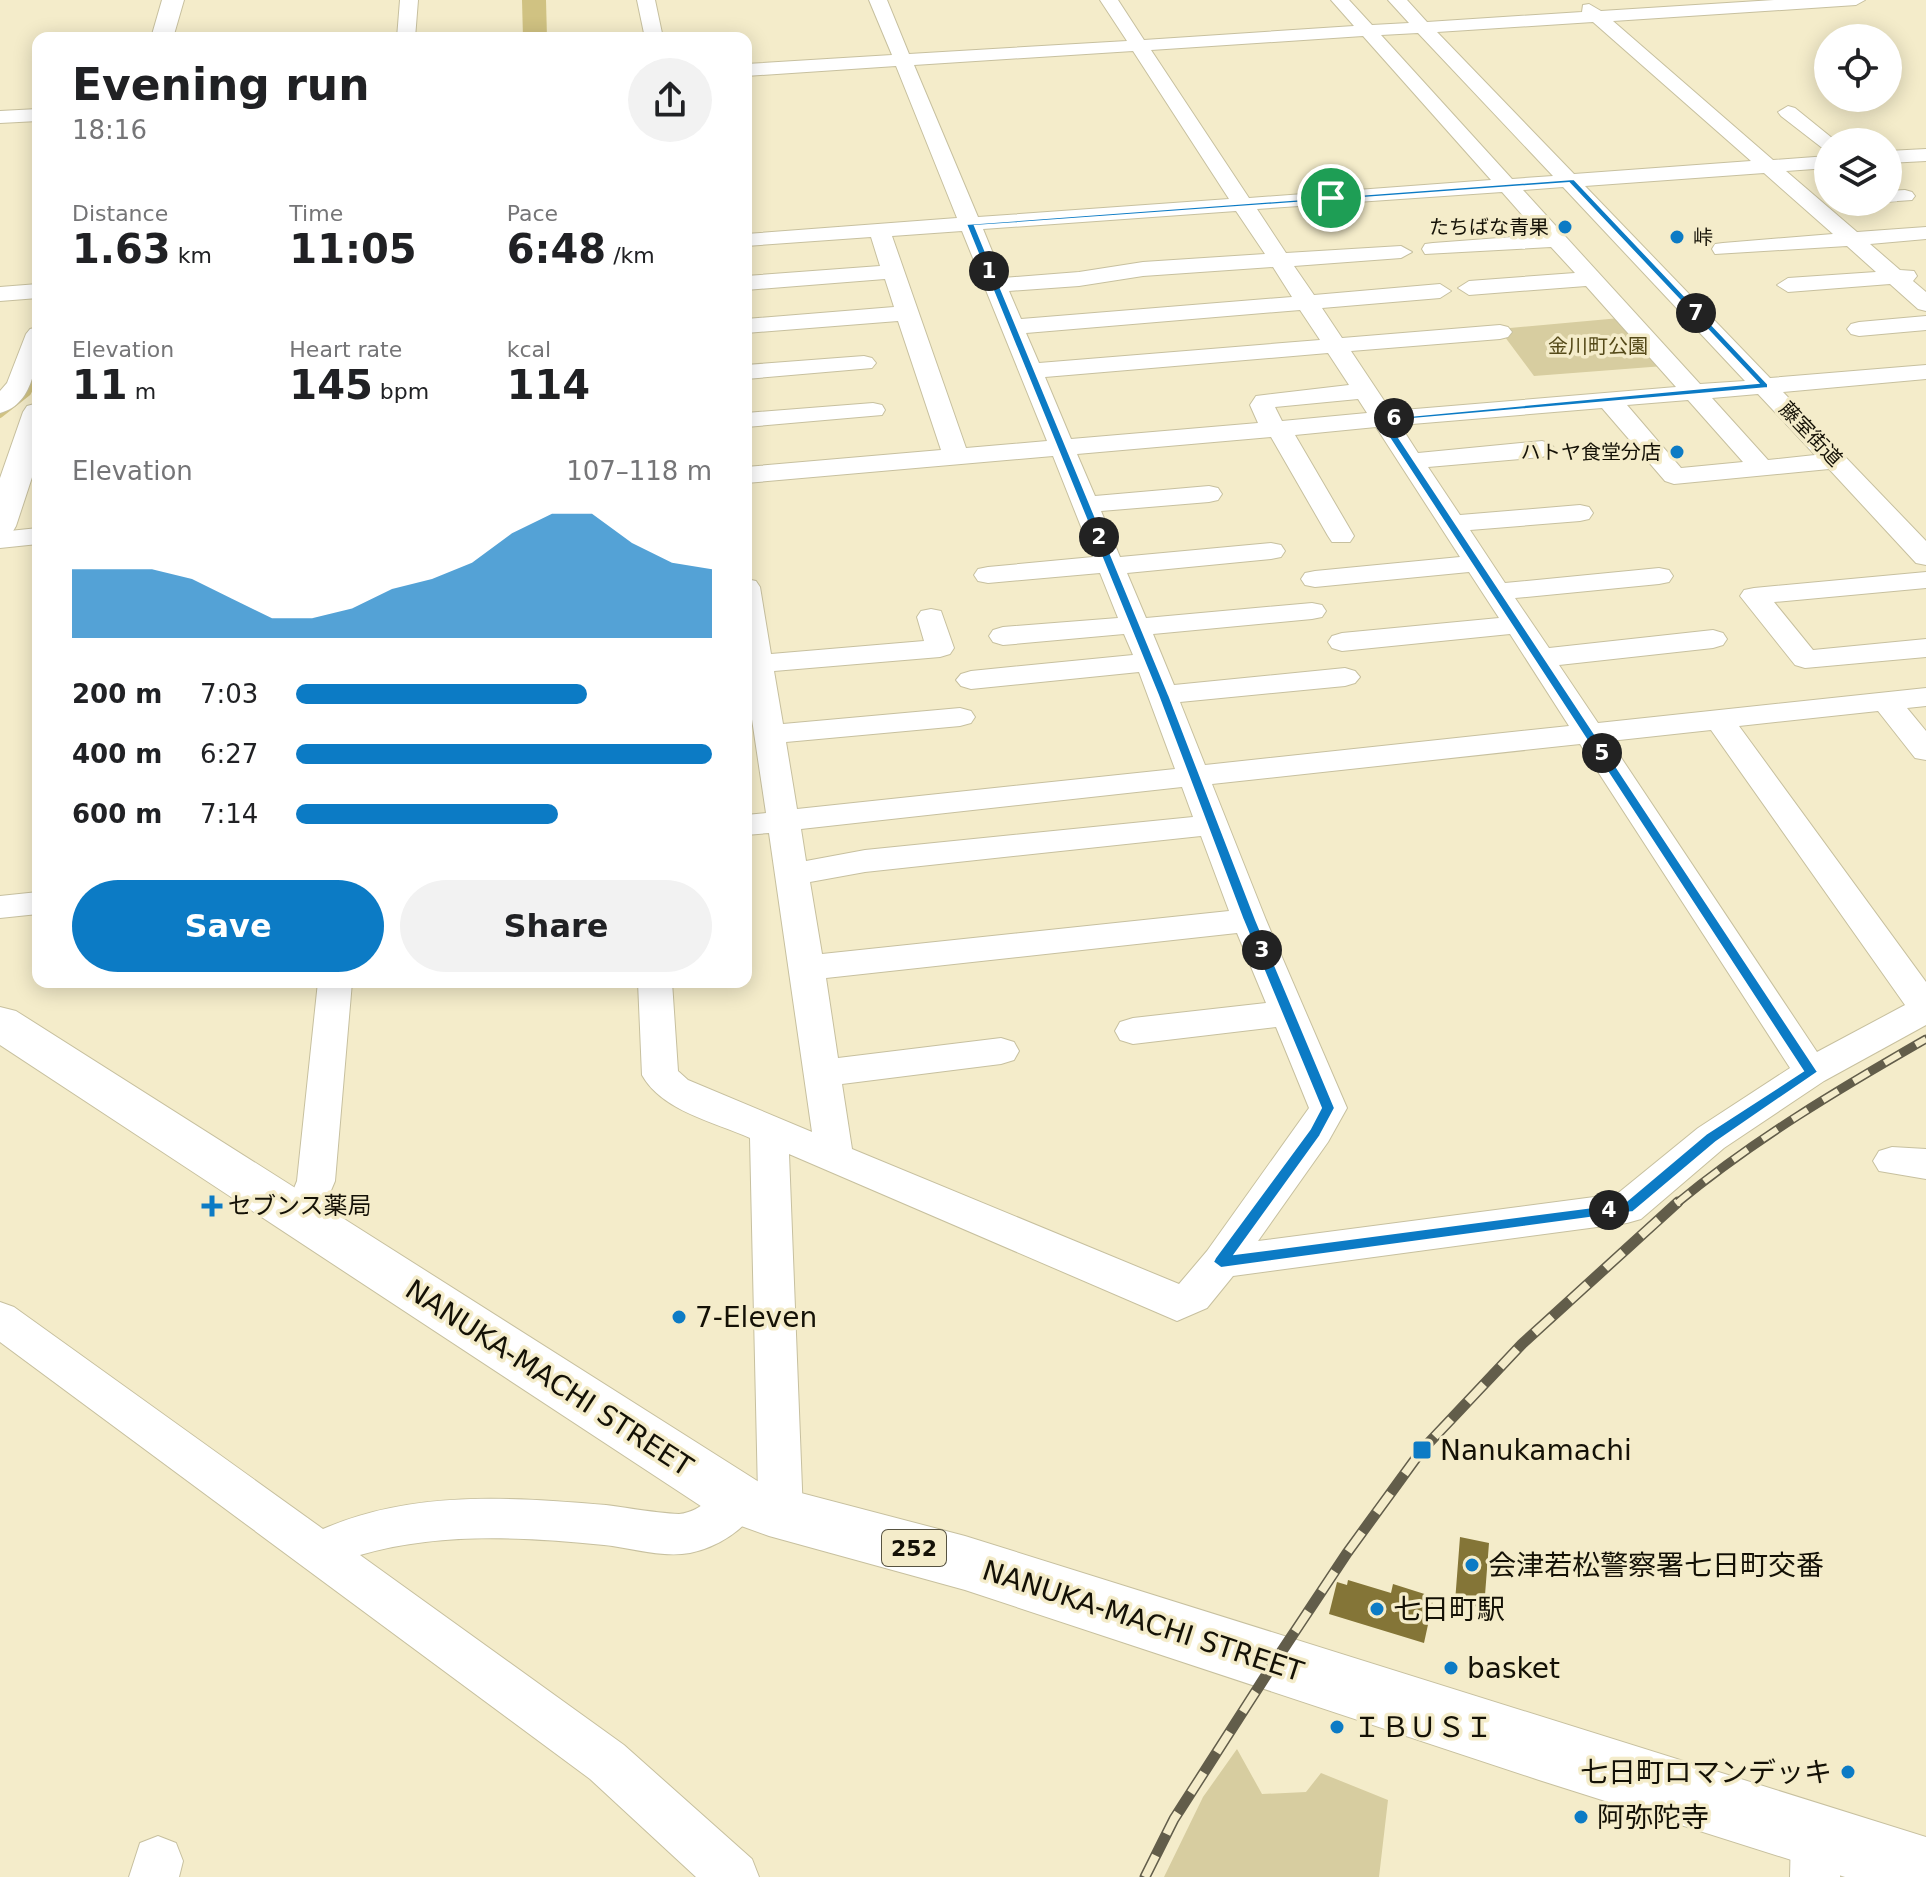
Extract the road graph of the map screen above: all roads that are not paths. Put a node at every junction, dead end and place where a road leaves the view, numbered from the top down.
1 (173, 0) edge
2 (409, 0) edge
3 (646, 0) edge
4 (878, 0) edge
5 (1109, 0) edge
6 (1340, 0) edge
7 (1397, 0) edge
8 (1579, 0) edge
9 (1856, 0) edge
10 (1599, 18) junction
11 (1424, 29) junction
12 (164, 32) edge
13 (406, 32) edge
14 (653, 32) edge
15 (1368, 32) junction
16 (1139, 46) junction
17 (903, 60) junction
18 (752, 70) edge
19 (1788, 112) dead end
20 (32, 115) edge
21 (0, 117) edge
22 (1814, 132) edge
23 (1926, 155) edge
24 (1902, 156) edge
25 (1814, 163) edge
26 (1767, 166) junction
27 (1571, 181) junction
28 (1507, 185) junction
29 (1243, 204) junction
30 (1814, 209) edge
31 (1822, 216) edge
32 (970, 224) junction
33 (879, 230) junction
34 (1926, 233) edge
35 (1852, 239) junction
36 (752, 240) edge
37 (1556, 240) junction
38 (1433, 249) dead end
39 (1723, 249) dead end
40 (1401, 252) dead end
41 (1279, 260) junction
42 (893, 272) junction
43 (1926, 275) edge
44 (1895, 277) junction
45 (1590, 279) junction
46 (752, 283) edge
47 (995, 285) junction
48 (1788, 285) dead end
49 (1469, 288) dead end
50 (32, 291) edge
51 (1440, 291) dead end
52 (0, 294) edge
53 (1610, 301) junction
54 (1579, 303) dead end
55 (1308, 304) junction
56 (1926, 304) edge
57 (907, 313) junction
58 (1926, 323) edge
59 (752, 326) edge
60 (1013, 327) junction
61 (1859, 329) dead end
62 (1500, 332) dead end
63 (1336, 347) junction
64 (32, 349) edge
65 (864, 363) dead end
66 (1031, 371) junction
67 (752, 372) edge
68 (1926, 372) edge
69 (1765, 386) junction
70 (1364, 391) junction
71 (1691, 392) junction
72 (1608, 399) junction
73 (0, 406) edge
74 (873, 410) dead end
75 (1382, 419) junction
76 (752, 420) edge
77 (1276, 428) junction
78 (32, 430) edge
79 (1062, 447) junction
80 (1542, 449) dead end
81 (956, 456) junction
82 (1409, 461) junction
83 (1837, 461) junction
84 (1762, 468) junction
85 (752, 474) edge
86 (1209, 494) dead end
87 (1086, 505) junction
88 (1580, 513) dead end
89 (1926, 521) edge
90 (1451, 524) junction
91 (1896, 524) junction
92 (0, 526) edge
93 (1341, 536) dead end
94 (32, 537) edge
95 (0, 540) edge
96 (1271, 551) dead end
97 (1926, 557) edge
98 (1477, 563) junction
99 (1110, 565) junction
100 (988, 575) dead end
101 (1659, 576) dead end
102 (1315, 579) dead end
103 (1926, 580) edge
104 (1496, 592) junction
105 (1312, 611) dead end
106 (931, 617) dead end
107 (752, 620) edge
108 (1517, 625) junction
109 (1135, 626) junction
110 (1003, 636) dead end
111 (1713, 639) dead end
112 (1342, 642) dead end
113 (1926, 648) edge
114 (1541, 658) junction
115 (1150, 662) junction
116 (760, 664) junction
117 (1345, 677) dead end
118 (971, 680) dead end
119 (1163, 695) junction
120 (1926, 697) edge
121 (756, 701) edge
122 (1885, 701) junction
123 (960, 717) dead end
124 (1719, 720) junction
125 (770, 734) junction
126 (1590, 734) junction
127 (1926, 751) edge
128 (1193, 777) junction
129 (784, 821) junction
130 (752, 824) edge
131 (1212, 825) junction
132 (792, 874) junction
133 (32, 904) edge
134 (0, 907) edge
135 (1249, 920) junction
136 (807, 968) junction
137 (334, 988) edge
138 (655, 988) edge
139 (1926, 1008) edge
140 (1288, 1013) junction
141 (0, 1023) edge
142 (1133, 1031) dead end
143 (1001, 1051) dead end
144 (1811, 1072) junction
145 (822, 1073) junction
146 (769, 1131) junction
147 (834, 1159) junction
148 (302, 1215) junction
149 (1221, 1262) junction
150 (0, 1319) edge
151 (760, 1507) junction
152 (319, 1552) junction
153 (1816, 1856) edge
154 (1926, 1870) edge
155 (734, 1877) edge

1 - 12 main road
2 - 13 street
3 - 14 street
4 - 17 street
5 - 16 street
6 - 15 street
7 - 11 street, 藤室街道
8 - 10 street
9 - 10 street
10 - 11 street
10 - 26 street
11 - 15 street
11 - 27 street, 藤室街道
15 - 16 street
15 - 28 street
16 - 17 street
16 - 29 street
17 - 18 street
17 - 32 street
19 - 22 street
20 - 21 street
23 - 24 street
25 - 26 street
26 - 27 street
26 - 30 street
27 - 28 street
27 - 69 street, 藤室街道
28 - 29 street
28 - 37 street
29 - 32 street
29 - 41 street
31 - 35 street
32 - 33 street
32 - 47 street
33 - 36 street
33 - 42 street
34 - 35 street
35 - 39 street
35 - 44 street
37 - 38 street
37 - 45 street
40 - 41 street
41 - 47 street
41 - 55 street
42 - 46 street
42 - 57 street
43 - 44 street
44 - 48 street
44 - 56 street
45 - 49 street
45 - 53 street
47 - 60 street
50 - 52 street
51 - 55 street
53 - 54 street
53 - 71 street
55 - 60 street
55 - 63 street
57 - 59 street
57 - 81 street
58 - 61 street
60 - 66 street
62 - 63 street
63 - 66 street
63 - 70 street
64 - 73 street
65 - 67 street
66 - 79 street
68 - 69 street
69 - 71 street
69 - 83 street, 藤室街道
70 - 75 street
70 - 77 street
71 - 72 street
71 - 84 street
72 - 75 street
72 - 84 street
74 - 76 street
75 - 77 street
75 - 82 street
77 - 79 street
77 - 93 street
78 - 92 main road
79 - 81 street
79 - 87 street
80 - 82 street
81 - 85 street
82 - 90 street
83 - 84 street
83 - 91 street, 藤室街道
86 - 87 street
87 - 99 street
88 - 90 street
89 - 91 street
90 - 98 street
91 - 97 street, 藤室街道
94 - 95 street
96 - 99 street
98 - 102 street
98 - 104 street
99 - 100 street
99 - 109 street
101 - 104 street
103 - 113 street
104 - 108 street
105 - 109 street
106 - 116 street
107 - 116 street
108 - 112 street
108 - 114 street
109 - 110 street
109 - 115 street
111 - 114 street
114 - 126 street
115 - 118 street
115 - 119 street
116 - 121 street
117 - 119 street
119 - 128 street
120 - 122 street
121 - 125 street
122 - 124 street
122 - 127 street
123 - 125 street
124 - 126 street
124 - 139 street
125 - 129 street
126 - 128 street
126 - 144 street
128 - 129 street
128 - 131 street
129 - 130 street
129 - 132 street
131 - 132 street
131 - 135 street
132 - 136 street
133 - 134 street
135 - 136 street
135 - 140 street
136 - 145 street
137 - 148 street
138 - 146 street
139 - 144 street
140 - 142 street
140 - 149 street
141 - 148 highway, NANUKA-MACHI STREET / 252
143 - 145 street
144 - 149 street
145 - 147 street
146 - 147 street
146 - 151 street
147 - 149 street
148 - 151 highway, NANUKA-MACHI STREET / 252
150 - 152 street
151 - 152 street
151 - 153 highway, NANUKA-MACHI STREET / 252
152 - 155 street
153 - 154 highway, NANUKA-MACHI STREET / 252

